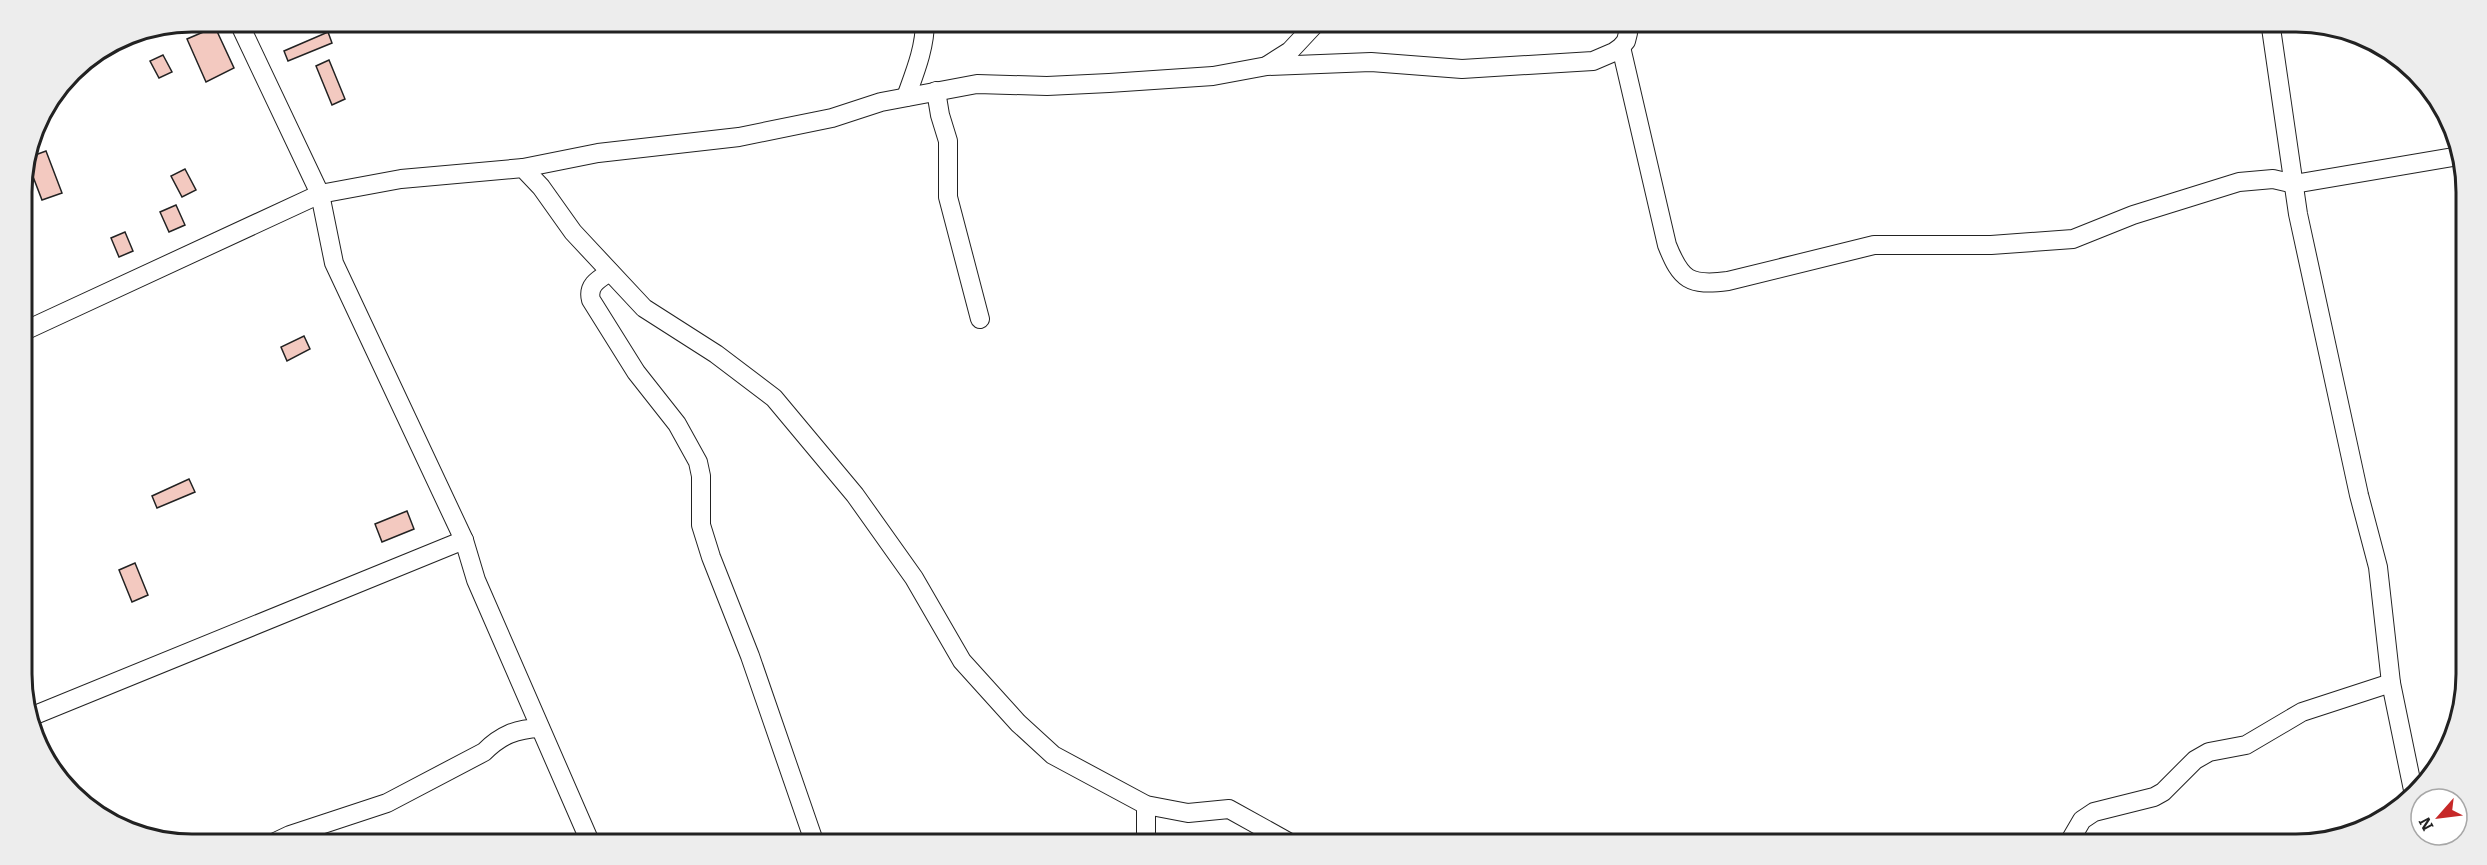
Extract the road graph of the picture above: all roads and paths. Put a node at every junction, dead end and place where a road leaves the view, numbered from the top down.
1 (243, 31) edge
2 (925, 31) edge
3 (1312, 31) edge
4 (1628, 31) edge
5 (2271, 31) edge
6 (1621, 46) junction
7 (1267, 66) junction
8 (936, 91) junction
9 (906, 97) junction
10 (2451, 157) edge
11 (523, 168) junction
12 (2294, 184) junction
13 (320, 194) junction
14 (610, 272) junction
15 (980, 319) dead end
16 (32, 328) edge
17 (464, 540) junction
18 (2391, 683) junction
19 (37, 714) edge
20 (540, 728) junction
21 (2412, 784) edge
22 (1146, 805) junction
23 (1274, 833) edge
24 (2074, 833) edge
25 (296, 834) edge
26 (587, 834) edge
27 (811, 834) edge
28 (1146, 834) edge

1 - 13 street
2 - 9 street
3 - 7 street
4 - 6 street
5 - 12 street
6 - 7 street
6 - 12 street
7 - 8 street
8 - 9 street
8 - 15 street
9 - 11 street
10 - 12 street
11 - 13 street
11 - 14 street
12 - 18 street
13 - 16 street
13 - 17 street
14 - 22 street
14 - 27 street
17 - 19 street
17 - 20 street
18 - 21 street
18 - 24 street
20 - 25 street
20 - 26 street
22 - 23 street
22 - 28 street

